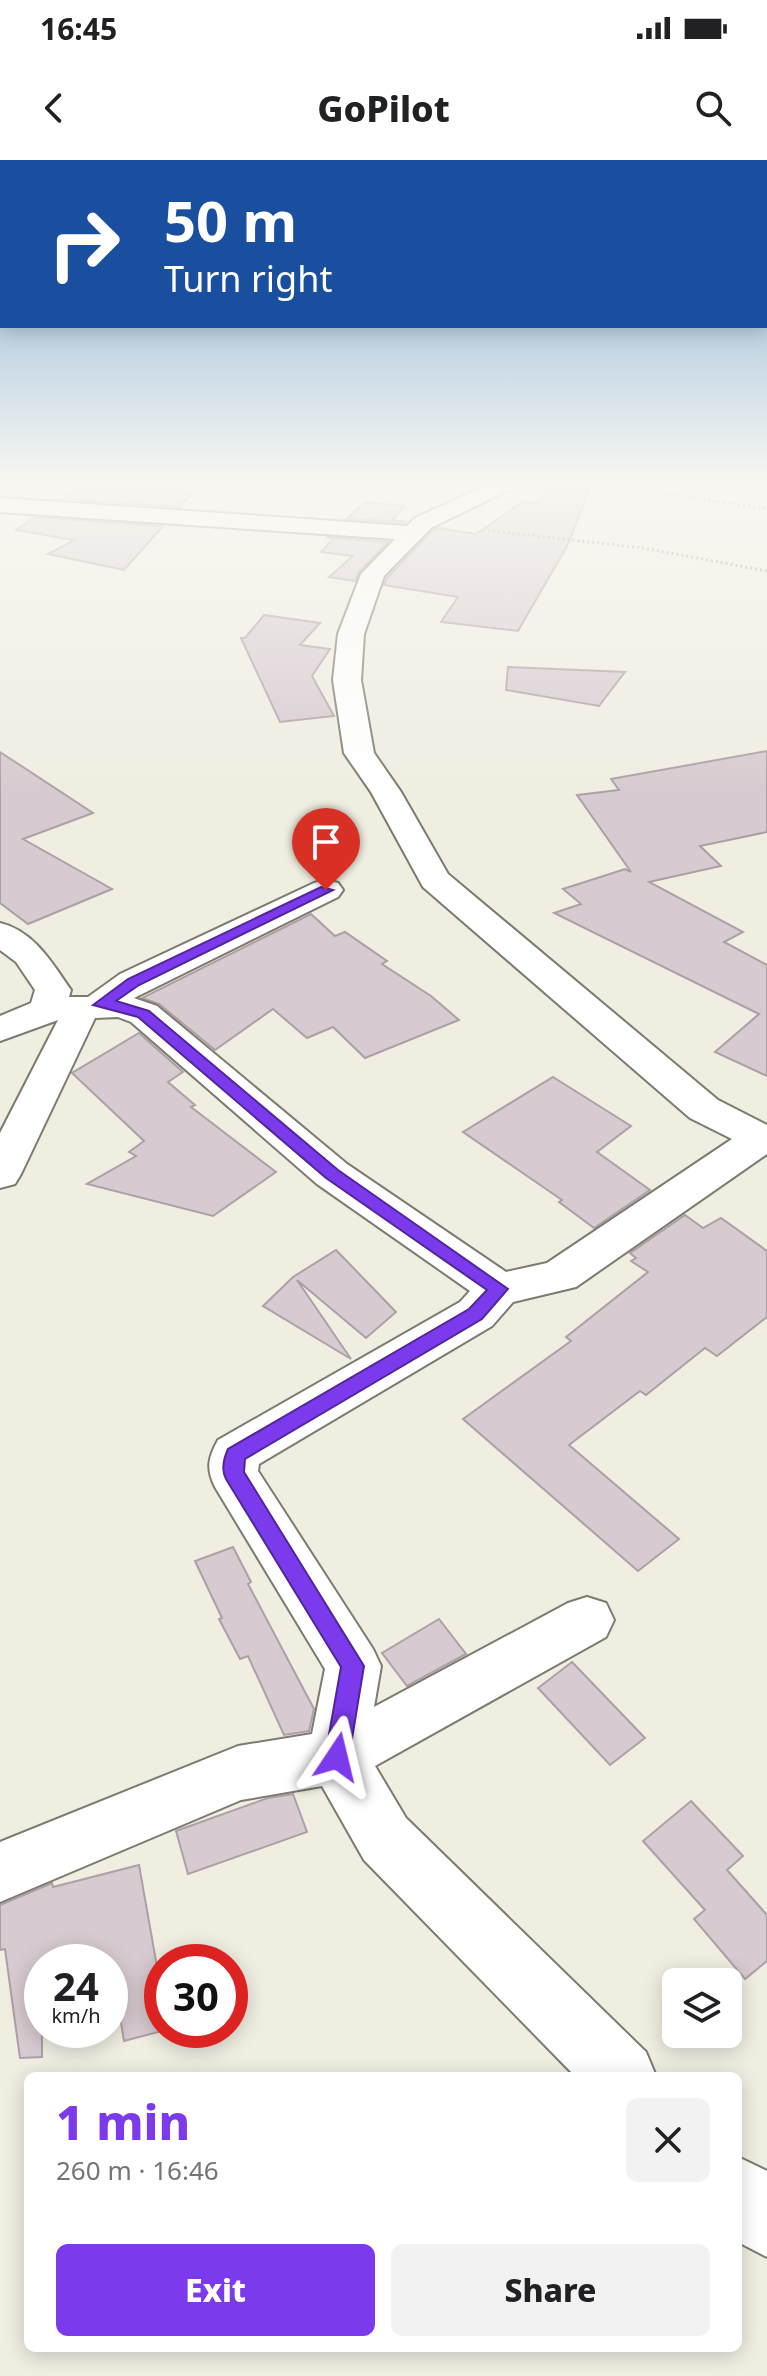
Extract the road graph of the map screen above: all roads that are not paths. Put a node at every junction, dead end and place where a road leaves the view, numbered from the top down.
1 (369, 584) edge
2 (326, 890) dead end
3 (0, 933) edge
4 (77, 1007) junction
5 (0, 1030) edge
6 (764, 1140) edge
7 (0, 1174) edge
8 (499, 1289) junction
9 (587, 1620) dead end
10 (337, 1757) junction
11 (0, 1872) edge
12 (618, 2072) edge
13 (742, 2196) edge
14 (767, 2221) edge

1 - 6 street
2 - 4 street
3 - 4 street
4 - 5 street
4 - 7 street
4 - 8 street
6 - 8 street
8 - 10 street
9 - 10 street
10 - 11 street
10 - 12 street
13 - 14 street

